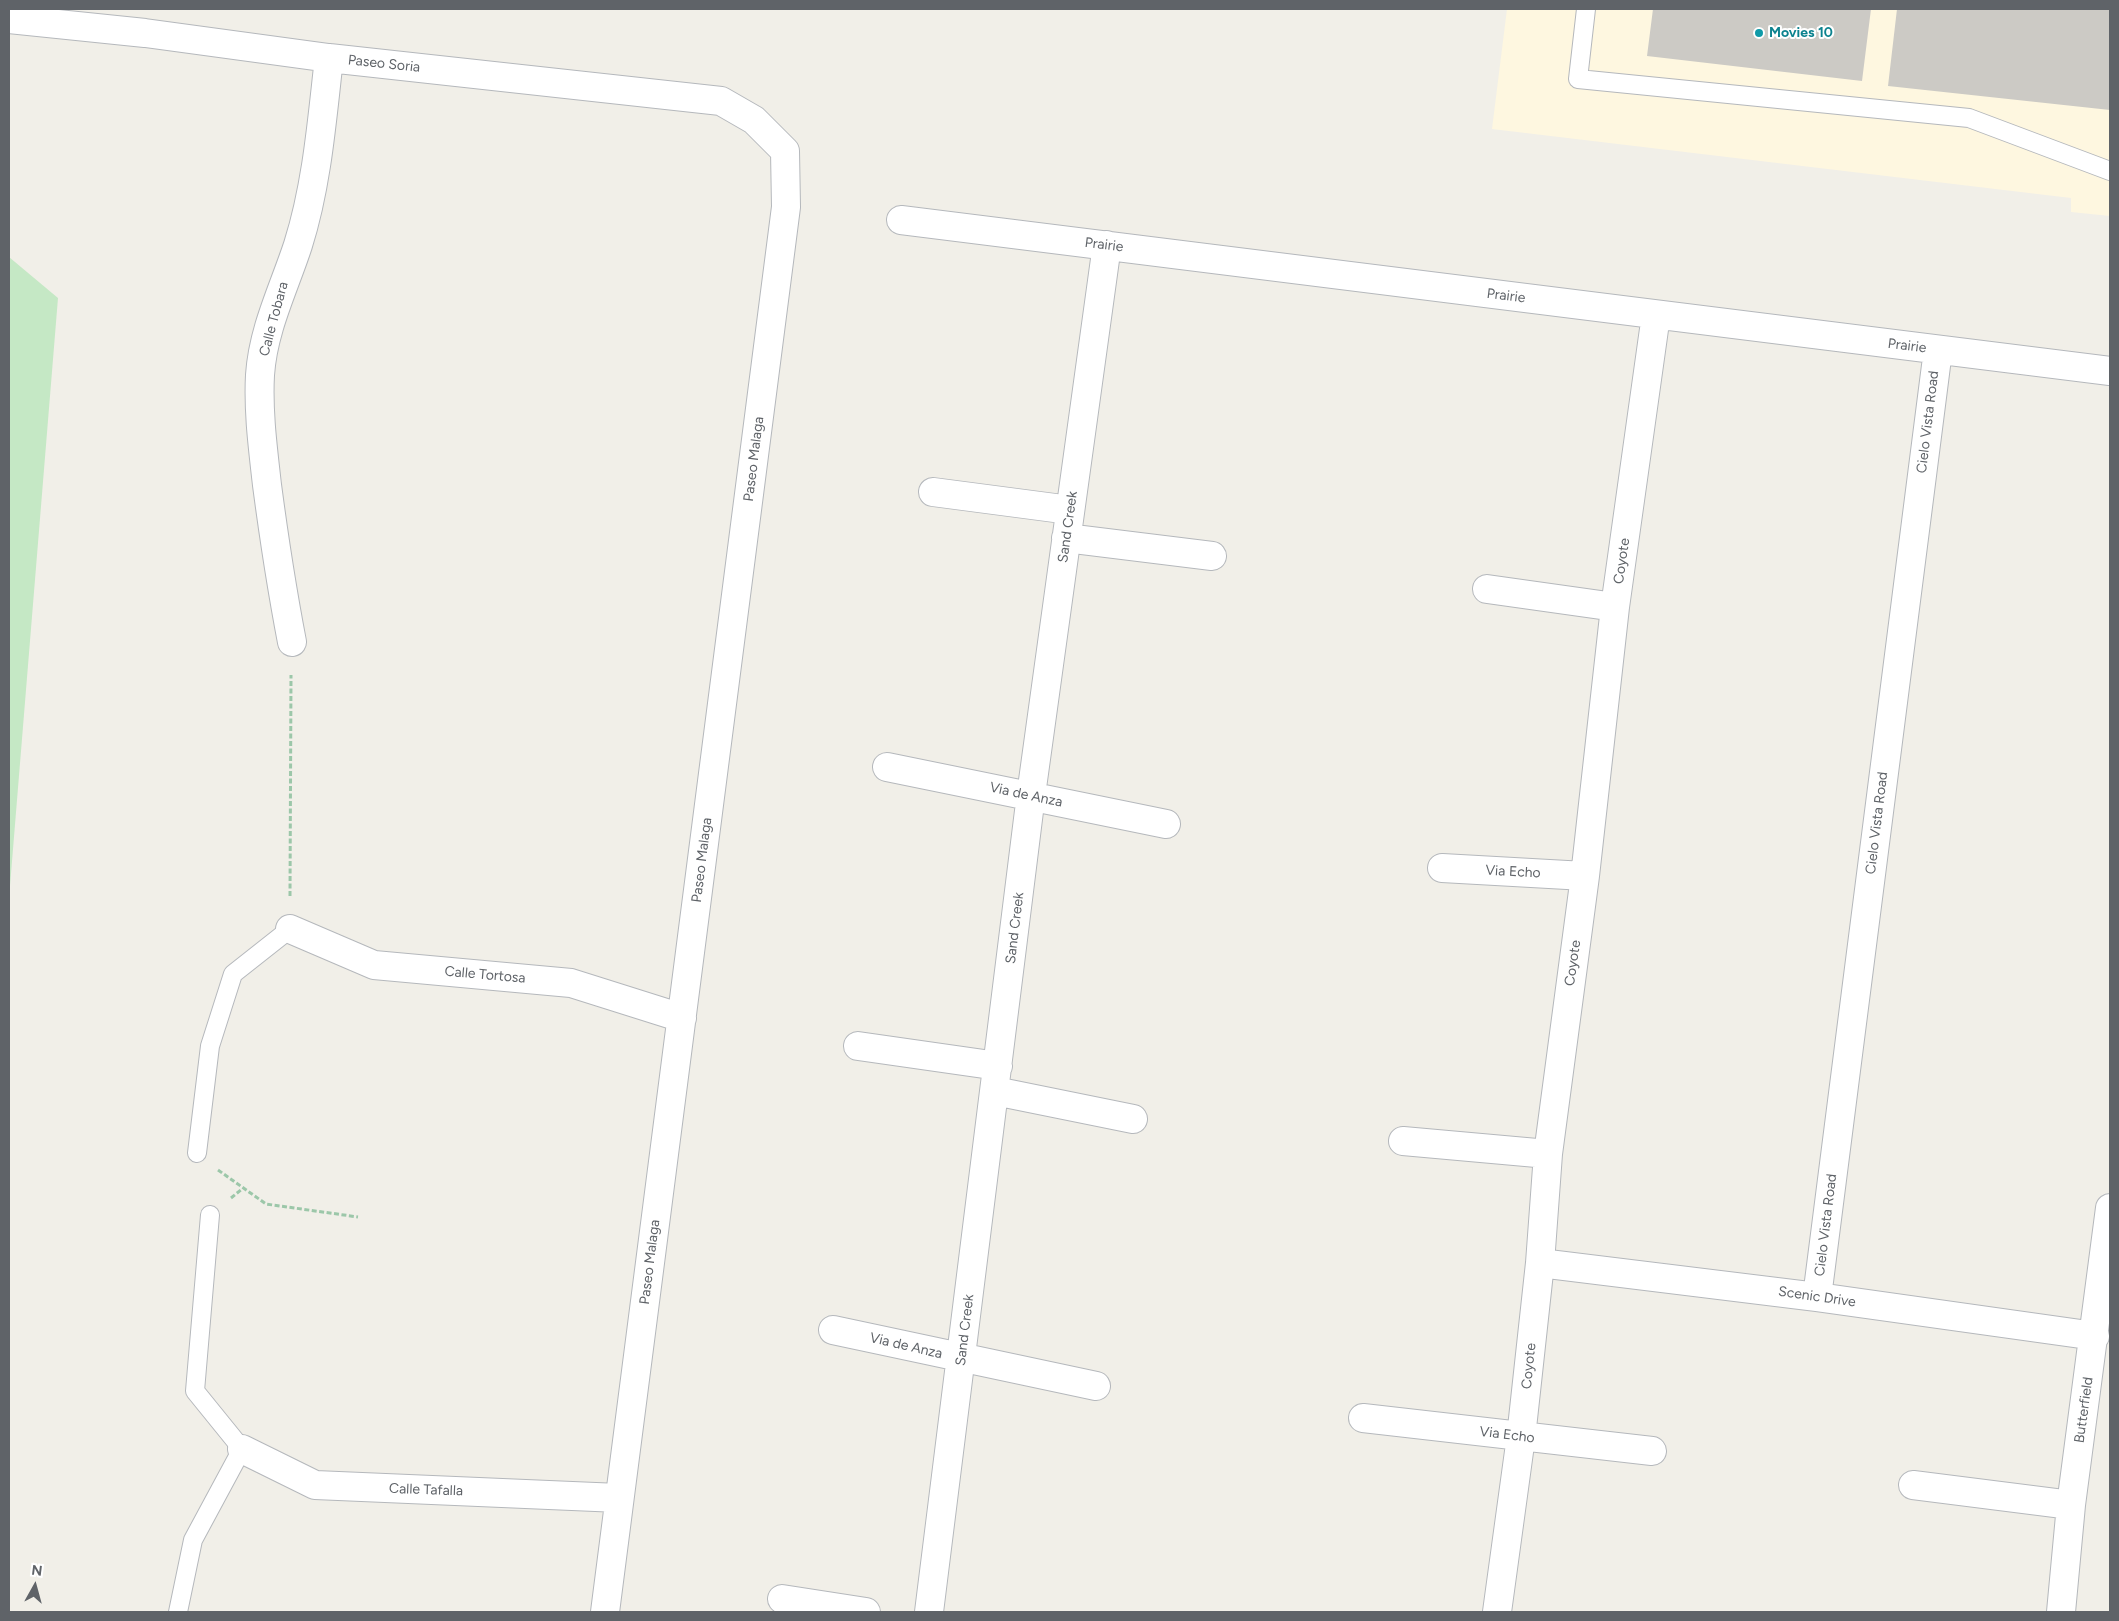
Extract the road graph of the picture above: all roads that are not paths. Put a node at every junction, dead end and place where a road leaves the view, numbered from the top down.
1 (1586, 9) edge
2 (9, 18) edge
3 (329, 58) junction
4 (754, 120) joint
5 (2110, 171) edge
6 (901, 220) dead end
7 (1107, 245) junction
8 (1656, 315) junction
9 (1938, 350) junction
10 (2110, 372) edge
11 (933, 492) dead end
12 (1070, 510) junction
13 (1066, 538) junction
14 (1212, 556) dead end
15 (1486, 589) dead end
16 (1615, 607) junction
17 (292, 642) road end
18 (887, 767) dead end
19 (1031, 795) junction
20 (1166, 824) dead end
21 (1442, 868) dead end
22 (1585, 876) junction
23 (290, 929) joint
24 (682, 1018) junction
25 (858, 1046) dead end
26 (996, 1078) junction
27 (1133, 1119) dead end
28 (1403, 1141) dead end
29 (197, 1153) road end
30 (1548, 1154) junction
31 (2110, 1208) edge
32 (210, 1215) dead end
33 (1540, 1263) junction
34 (1817, 1297) junction
35 (833, 1330) dead end
36 (2094, 1336) junction
37 (962, 1359) junction
38 (1096, 1386) dead end
39 (1363, 1418) dead end
40 (1521, 1437) junction
41 (242, 1450) junction
42 (1652, 1451) dead end
43 (1913, 1485) dead end
44 (619, 1498) junction
45 (2071, 1505) junction
46 (782, 1598) dead end
47 (178, 1612) edge
48 (605, 1612) edge
49 (866, 1612) edge
50 (929, 1612) edge
51 (1497, 1612) edge
52 (2062, 1612) edge

1 - 5 lane
2 - 3 street, Paseo Soria
3 - 4 street, Paseo Soria
3 - 17 street, Calle Tobara
4 - 24 street, Paseo Malaga
6 - 7 street, Prairie
7 - 8 street, Prairie
7 - 12 street, Sand Creek
8 - 9 street, Prairie
8 - 16 street, Coyote
9 - 10 street, Prairie
9 - 34 street, Cielo Vista Road
11 - 12 street
12 - 13 street, Sand Creek
13 - 14 street
13 - 19 street, Sand Creek
15 - 16 street
16 - 22 street, Coyote
18 - 19 street, Via de Anza
19 - 20 street, Via de Anza
19 - 26 street, Sand Creek
21 - 22 street, Via Echo
22 - 30 street, Coyote
23 - 24 street, Calle Tortosa
23 - 29 lane
24 - 44 street, Paseo Malaga
25 - 26 street
26 - 27 street
26 - 37 street, Sand Creek
28 - 30 street
30 - 33 street, Coyote
31 - 36 street, Butterfield
32 - 41 lane
33 - 34 street, Scenic Drive
33 - 40 street, Coyote
34 - 36 street, Scenic Drive
35 - 37 street, Via de Anza
36 - 45 street, Butterfield
37 - 38 street, Via de Anza
37 - 50 street, Sand Creek
39 - 40 street, Via Echo
40 - 42 street, Via Echo
40 - 51 street, Coyote
41 - 44 street, Calle Tafalla
41 - 47 lane
43 - 45 street
44 - 48 street, Paseo Malaga
45 - 52 street, Butterfield
46 - 49 street

